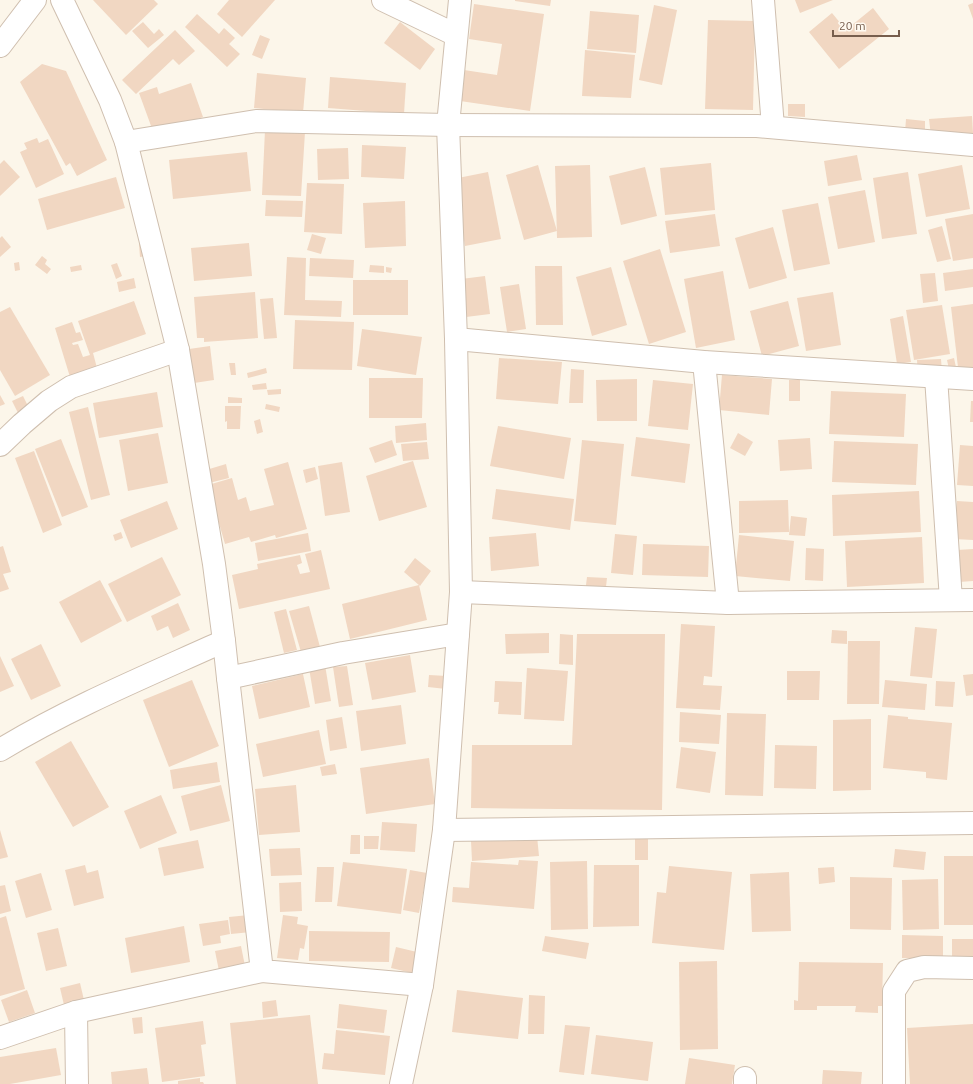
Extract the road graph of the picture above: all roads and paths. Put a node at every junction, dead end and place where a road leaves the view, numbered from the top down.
1 (35, 0) edge
2 (62, 0) edge
3 (383, 0) edge
4 (460, 0) edge
5 (763, 0) edge
6 (456, 35) junction
7 (0, 46) edge
8 (448, 125) junction
9 (773, 127) junction
10 (126, 142) junction
11 (973, 145) edge
12 (456, 339) junction
13 (178, 350) junction
14 (704, 362) junction
15 (936, 377) junction
16 (973, 379) edge
17 (0, 445) edge
18 (461, 592) junction
19 (951, 600) junction
20 (973, 600) edge
21 (728, 603) junction
22 (458, 634) junction
23 (224, 641) junction
24 (228, 678) junction
25 (0, 750) edge
26 (973, 823) edge
27 (444, 830) junction
28 (973, 968) edge
29 (262, 971) junction
30 (422, 985) junction
31 (76, 1012) junction
32 (0, 1038) edge
33 (77, 1084) edge
34 (400, 1084) edge
35 (894, 1084) edge

1 - 7 street
2 - 10 street
3 - 6 street
4 - 6 street
5 - 9 street
6 - 8 street
8 - 9 street
8 - 10 street
8 - 12 street
9 - 11 street
10 - 13 street
12 - 14 street
12 - 18 street
13 - 17 street
13 - 23 street
14 - 15 street
14 - 21 street
15 - 16 street
15 - 19 street
18 - 21 street
18 - 22 street
19 - 20 street
19 - 21 street
22 - 24 street
22 - 27 street
23 - 24 street
23 - 25 street
24 - 29 street
26 - 27 street
27 - 30 street
28 - 35 street
29 - 30 street
29 - 31 street
30 - 34 street
31 - 32 street
31 - 33 street

